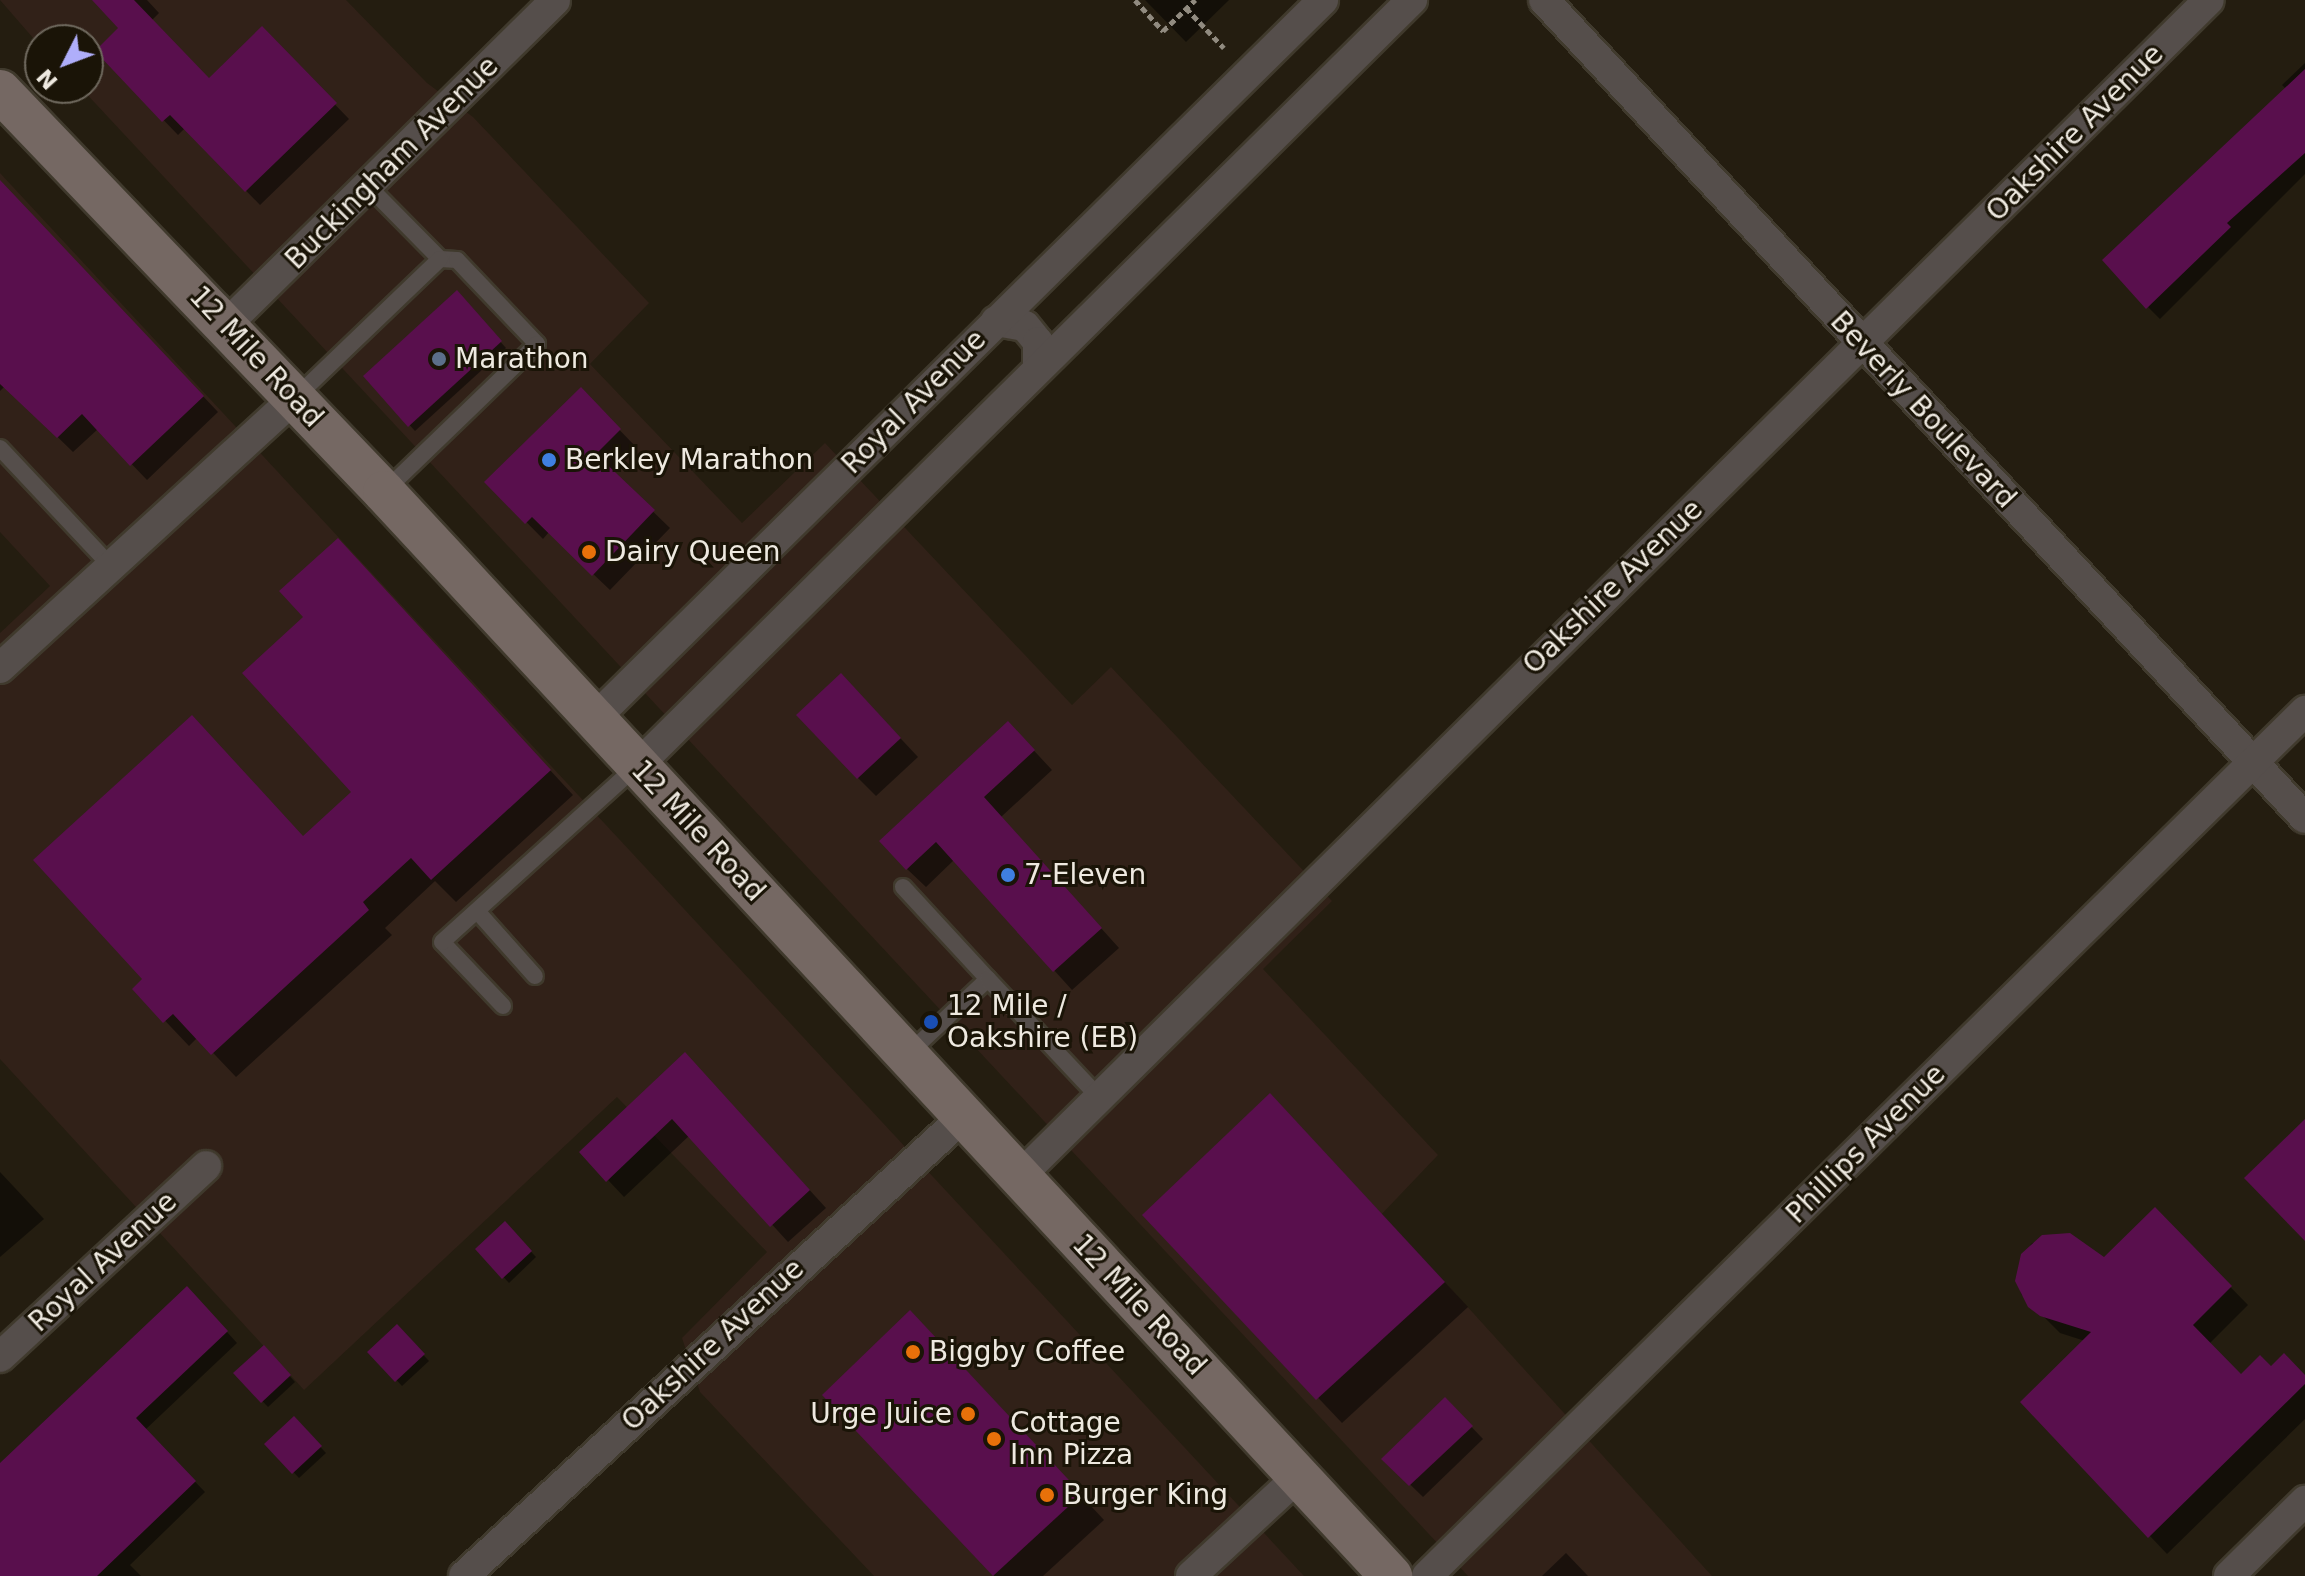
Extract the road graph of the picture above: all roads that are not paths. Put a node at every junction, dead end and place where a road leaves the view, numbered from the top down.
1 (555, 0) edge
2 (1323, 0) edge
3 (1412, 0) edge
4 (1544, 0) edge
5 (2209, 0) edge
6 (0, 91) edge
7 (369, 187) junction
8 (440, 259) junction
9 (996, 321) junction
10 (226, 325) junction
11 (1861, 345) junction
12 (1038, 368) junction
13 (295, 398) junction
14 (0, 448) edge
15 (384, 492) junction
16 (110, 565) junction
17 (0, 668) edge
18 (2305, 711) edge
19 (594, 719) junction
20 (2253, 762) junction
21 (637, 766) junction
22 (2305, 818) edge
23 (903, 887) dead end
24 (477, 911) junction
25 (535, 976) dead end
26 (988, 979) junction
27 (503, 1006) dead end
28 (907, 1054) junction
29 (1099, 1097) junction
30 (964, 1116) junction
31 (206, 1166) dead end
32 (1020, 1176) junction
33 (0, 1357) edge
34 (1298, 1477) junction
35 (2305, 1501) edge
36 (464, 1576) edge
37 (1191, 1576) edge
38 (1391, 1576) edge
39 (1427, 1576) edge
40 (2229, 1576) edge

1 - 7 street, Buckingham Avenue
2 - 9 street, Royal Avenue
3 - 12 street
4 - 11 street, Beverly Boulevard
5 - 11 street, Oakshire Avenue
6 - 10 main road, 12 Mile Road
7 - 8 lane
7 - 10 street, Buckingham Avenue
8 - 13 lane
8 - 15 lane
9 - 12 street, Royal Avenue
9 - 19 street, Royal Avenue
10 - 13 main road, 12 Mile Road
11 - 20 street, Beverly Boulevard
11 - 29 street, Oakshire Avenue
12 - 21 street
13 - 15 main road, 12 Mile Road
13 - 16 street
14 - 16 lane
15 - 19 main road, 12 Mile Road
16 - 17 street
18 - 20 street, Phillips Avenue
19 - 21 main road, 12 Mile Road
20 - 22 street, Beverly Boulevard
20 - 39 street, Phillips Avenue
21 - 24 lane
21 - 28 main road, 12 Mile Road
23 - 26 lane
24 - 25 lane
24 - 27 lane
26 - 28 lane
26 - 29 lane
28 - 30 main road, 12 Mile Road
29 - 32 street, Oakshire Avenue
30 - 32 main road, 12 Mile Road
30 - 36 street, Oakshire Avenue
31 - 33 street, Royal Avenue
32 - 34 main road, 12 Mile Road
34 - 37 street
34 - 38 main road, 12 Mile Road
35 - 40 street

